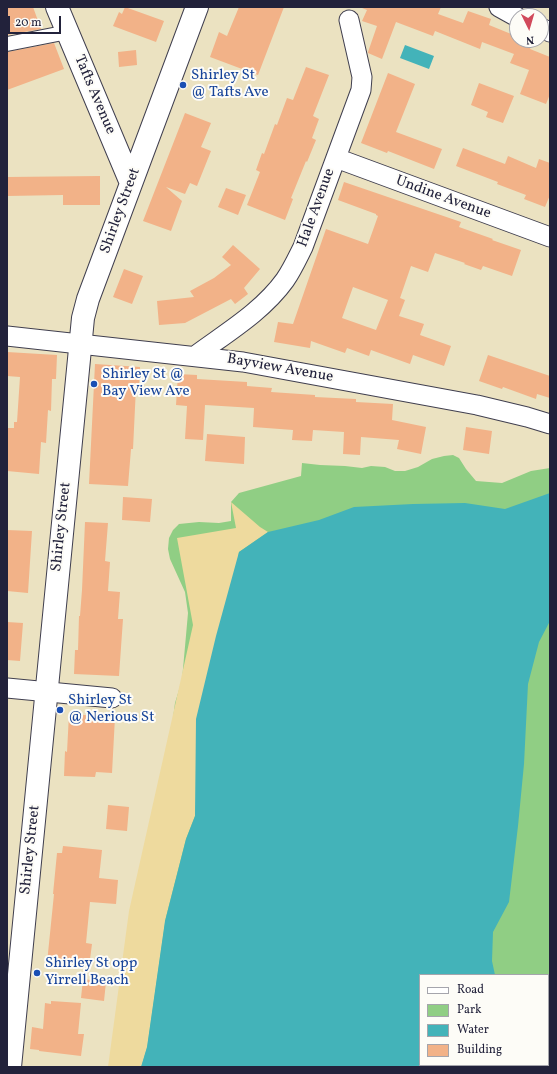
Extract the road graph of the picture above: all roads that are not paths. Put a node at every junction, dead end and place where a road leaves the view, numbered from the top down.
1 (57, 7) edge
2 (197, 7) edge
3 (499, 7) edge
4 (509, 13) edge
5 (349, 20) dead end
6 (68, 32) junction
7 (7, 44) edge
8 (336, 158) junction
9 (131, 182) junction
10 (550, 238) edge
11 (7, 336) edge
12 (80, 344) junction
13 (195, 356) junction
14 (550, 424) edge
15 (7, 688) edge
16 (46, 692) junction
17 (112, 698) dead end
18 (10, 1067) edge

1 - 6 main road, Tafts Avenue
2 - 9 main road, Shirley Street
3 - 4 street
5 - 8 street, Hale Avenue
6 - 7 street
6 - 9 main road, Tafts Avenue
8 - 10 street, Undine Avenue
8 - 13 street, Hale Avenue
9 - 12 main road, Shirley Street
11 - 12 street, Bayview Avenue
12 - 13 street, Bayview Avenue
12 - 16 main road, Shirley Street
13 - 14 street, Bayview Avenue
15 - 16 street
16 - 17 street
16 - 18 main road, Shirley Street

